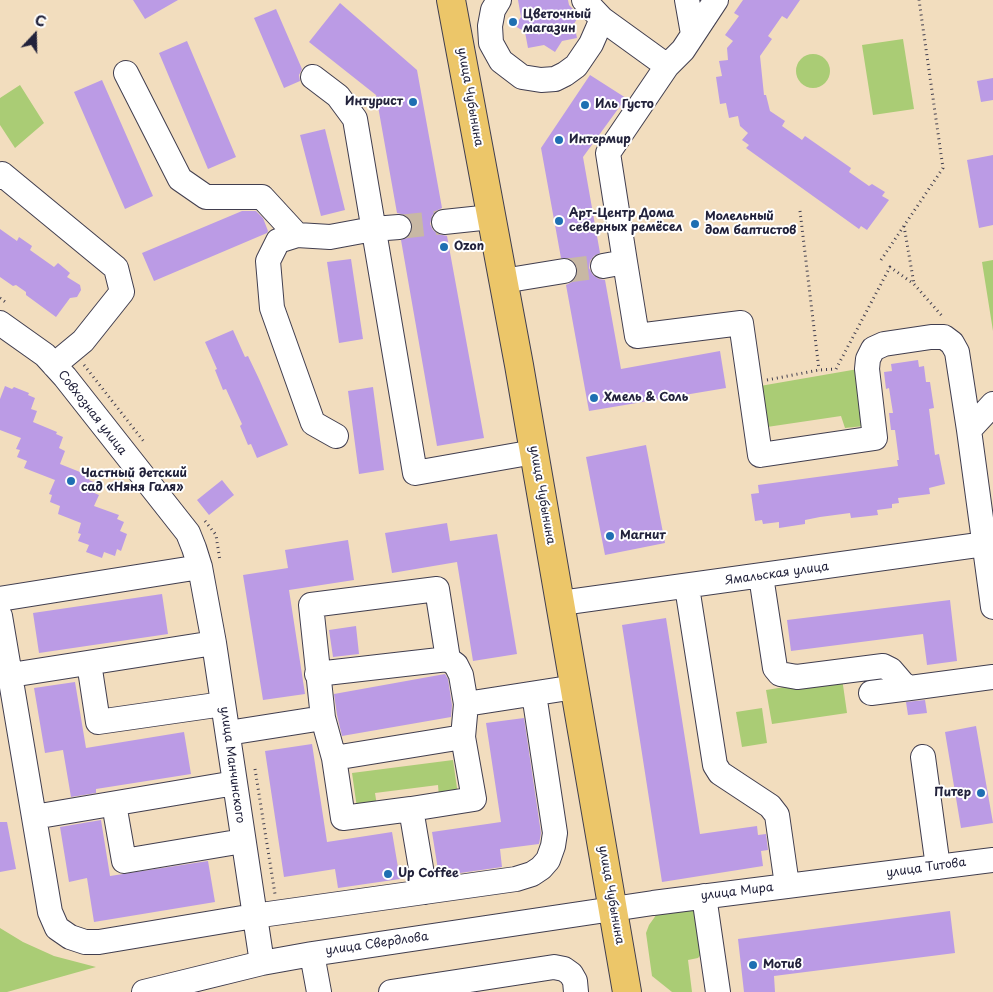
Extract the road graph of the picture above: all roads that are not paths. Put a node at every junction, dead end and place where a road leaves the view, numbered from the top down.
1 (451, 0) edge
2 (499, 0) edge
3 (584, 0) edge
4 (687, 0) edge
5 (716, 0) edge
6 (602, 19) junction
7 (693, 34) junction
8 (667, 66) junction
9 (126, 74) dead end
10 (314, 77) dead end
11 (0, 177) edge
12 (491, 217) junction
13 (444, 222) tunnel mouth
14 (399, 227) tunnel mouth
15 (373, 229) junction
16 (297, 235) junction
17 (564, 271) tunnel mouth
18 (503, 281) junction
19 (4, 334) edge
20 (54, 365) junction
21 (993, 404) edge
22 (969, 430) junction
23 (336, 436) dead end
24 (534, 452) junction
25 (989, 544) edge
26 (200, 567) junction
27 (761, 576) junction
28 (687, 587) junction
29 (0, 599) edge
30 (561, 603) junction
31 (993, 607) edge
32 (0, 616) edge
33 (214, 643) junction
34 (448, 658) junction
35 (89, 663) junction
36 (868, 668) junction
37 (317, 674) junction
38 (11, 675) junction
39 (993, 678) edge
40 (575, 687) junction
41 (910, 688) junction
42 (534, 694) junction
43 (223, 704) junction
44 (466, 704) junction
45 (323, 718) junction
46 (228, 732) junction
47 (463, 737) junction
48 (923, 757) dead end
49 (334, 758) junction
50 (234, 783) junction
51 (114, 804) junction
52 (411, 810) junction
53 (34, 817) junction
54 (243, 841) junction
55 (993, 860) edge
56 (938, 867) junction
57 (860, 877) joint
58 (788, 886) junction
59 (425, 892) junction
60 (704, 896) junction
61 (614, 909) junction
62 (254, 916) junction
63 (312, 954) junction
64 (262, 963) junction
65 (144, 992) edge
66 (319, 992) edge
67 (391, 992) edge
68 (576, 992) edge
69 (627, 992) edge
70 (718, 992) edge

1 - 12 main road, улица Чубынина
2 - 6 street
3 - 6 street
4 - 7 street
5 - 7 street
6 - 8 street
7 - 8 street
8 - 22 street
9 - 16 street
10 - 15 street
11 - 20 street
12 - 13 street
12 - 18 main road, улица Чубынина
14 - 15 street
15 - 16 street
15 - 24 street
16 - 23 street
17 - 18 street
18 - 24 main road, улица Чубынина
19 - 20 street, Совхозная улица
20 - 26 street, Совхозная улица
21 - 22 street
22 - 25 street
24 - 30 main road, улица Чубынина
25 - 27 street, Ямальская улица
25 - 31 street
26 - 29 street
26 - 33 street, улица Манчинского
27 - 28 street, Ямальская улица
27 - 36 street
28 - 30 street, Ямальская улица
28 - 58 street
30 - 40 main road, улица Чубынина
32 - 38 street
33 - 35 street
33 - 43 street, улица Манчинского
34 - 37 street
34 - 37 street
34 - 44 street
35 - 38 street
35 - 43 street
36 - 41 street
36 - 41 street
37 - 45 street
38 - 53 street
39 - 41 street
40 - 42 street
40 - 61 main road, улица Чубынина
42 - 44 street
42 - 59 street
43 - 46 street, улица Манчинского
44 - 47 street
45 - 46 street
45 - 49 street
46 - 50 street, улица Манчинского
47 - 49 street
47 - 52 street
48 - 56 street
49 - 52 street
50 - 51 street
50 - 54 street, улица Манчинского
51 - 53 street
51 - 54 street
52 - 59 street
53 - 62 street
54 - 62 street, улица Манчинского
55 - 56 street, улица Титова
56 - 57 street, улица Титова
57 - 58 street, улица Мира
58 - 60 street, улица Мира
59 - 62 street
60 - 61 street, улица Мира
60 - 70 street
61 - 63 street, улица Свердлова
61 - 69 main road, улица Чубынина
62 - 64 street, улица Манчинского
63 - 64 street, улица Свердлова
63 - 66 street
64 - 65 street, улица Свердлова
67 - 68 street

